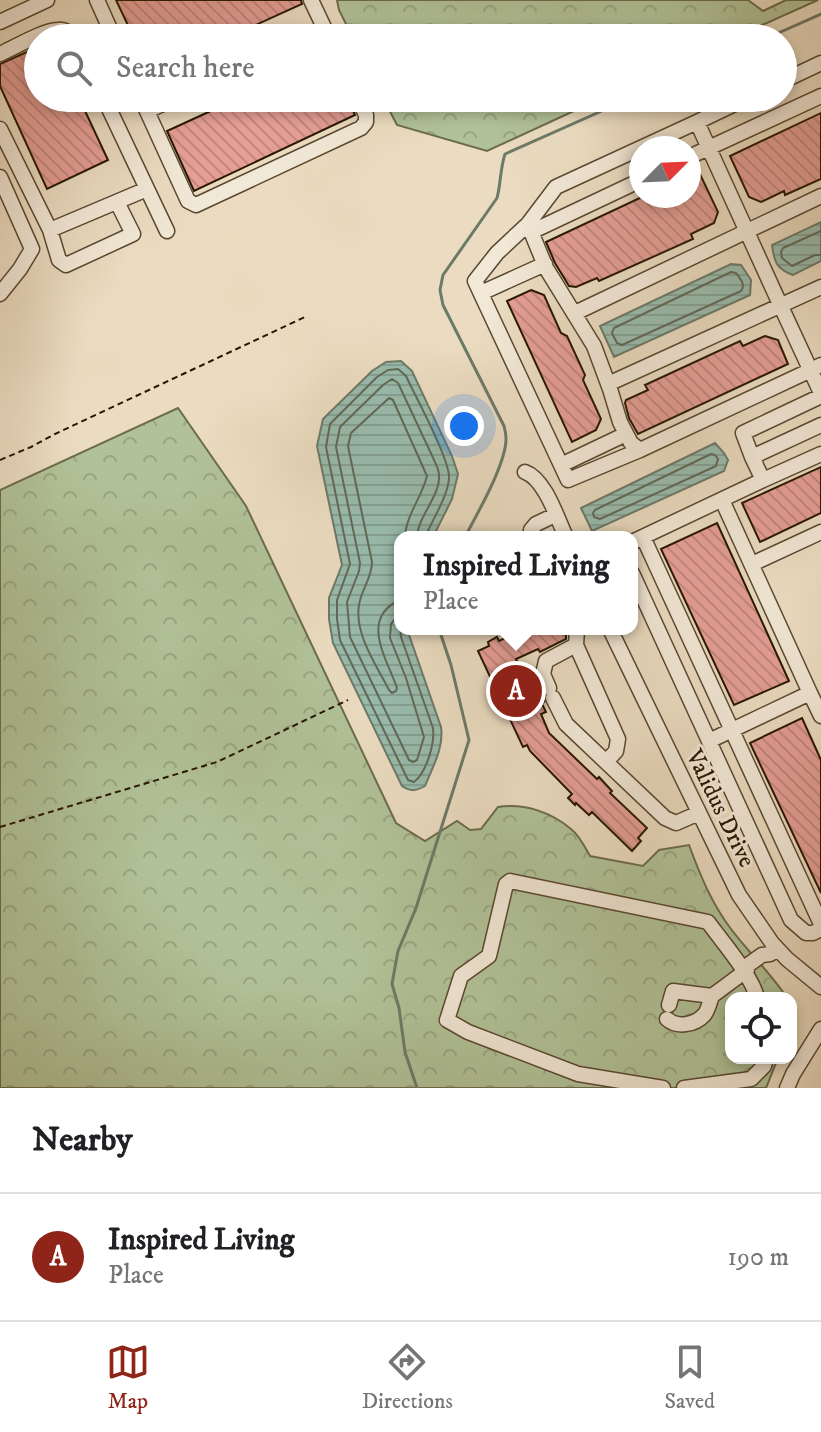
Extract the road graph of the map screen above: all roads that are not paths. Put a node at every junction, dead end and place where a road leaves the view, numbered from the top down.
1 (47, 0) edge
2 (97, 0) edge
3 (311, 0) edge
4 (0, 22) edge
5 (108, 24) edge
6 (322, 24) edge
7 (24, 43) edge
8 (0, 54) edge
9 (821, 63) edge
10 (797, 74) edge
11 (821, 96) edge
12 (797, 107) edge
13 (111, 112) edge
14 (148, 112) edge
15 (365, 112) edge
16 (718, 112) edge
17 (787, 112) edge
18 (697, 122) junction
19 (0, 129) edge
20 (709, 148) junction
21 (701, 152) edge
22 (0, 177) edge
23 (629, 185) edge
24 (147, 189) junction
25 (821, 196) edge
26 (117, 202) junction
27 (530, 228) junction
28 (50, 230) junction
29 (167, 231) dead end
30 (746, 231) junction
31 (545, 264) junction
32 (821, 287) edge
33 (481, 293) junction
34 (0, 294) edge
35 (780, 305) junction
36 (575, 313) junction
37 (816, 368) edge
38 (608, 384) junction
39 (821, 394) edge
40 (821, 425) edge
41 (626, 434) junction
42 (640, 450) junction
43 (821, 454) edge
44 (752, 457) junction
45 (561, 465) junction
46 (525, 472) dead end
47 (763, 480) junction
48 (722, 500) junction
49 (555, 515) junction
50 (531, 531) edge
51 (563, 531) edge
52 (821, 532) edge
53 (638, 539) edge
54 (752, 564) junction
55 (638, 586) edge
56 (578, 635) edge
57 (613, 635) edge
58 (576, 645) junction
59 (810, 693) junction
60 (821, 716) edge
61 (732, 730) junction
62 (709, 741) junction
63 (606, 762) junction
64 (699, 813) junction
65 (821, 926) edge
66 (774, 951) junction
67 (746, 971) junction
68 (821, 987) edge
69 (756, 992) edge
70 (712, 996) junction
71 (821, 1029) edge
72 (764, 1064) edge
73 (606, 1079) junction
74 (644, 1087) edge
75 (591, 1088) edge
76 (663, 1088) edge
77 (684, 1088) edge
78 (787, 1088) edge

1 - 4 street
2 - 5 street
3 - 6 street
7 - 8 street
9 - 10 street
11 - 12 street
13 - 24 street
14 - 15 street
16 - 18 street
17 - 20 street
18 - 20 street
18 - 27 street
19 - 28 street
20 - 21 street
20 - 30 street
22 - 34 street
23 - 27 street
24 - 26 street
24 - 29 street
25 - 30 street
26 - 28 street
26 - 28 street
27 - 31 street
27 - 33 street
30 - 35 street
30 - 36 street
31 - 33 street
31 - 36 street
32 - 35 street
33 - 45 street
35 - 37 street
35 - 38 street
36 - 38 street
37 - 39 street
37 - 42 street
38 - 41 street
39 - 44 street
40 - 44 street
41 - 42 street
41 - 45 street
42 - 45 street
43 - 47 street
44 - 47 street
46 - 49 street
47 - 48 street
48 - 53 street
48 - 54 street
49 - 50 street
49 - 51 street
52 - 54 street
53 - 61 street
54 - 59 street
55 - 62 street
56 - 58 street
57 - 64 street, Validus Drive
58 - 63 street
58 - 63 street
59 - 60 street
59 - 61 street
61 - 62 street
61 - 65 street
62 - 65 street
63 - 64 street
64 - 66 street, Validus Drive
66 - 67 street
66 - 68 street, Validus Drive
67 - 69 street
67 - 70 street
67 - 73 street
70 - 70 street
71 - 78 street
72 - 77 street
73 - 74 street
73 - 75 street
74 - 76 street

